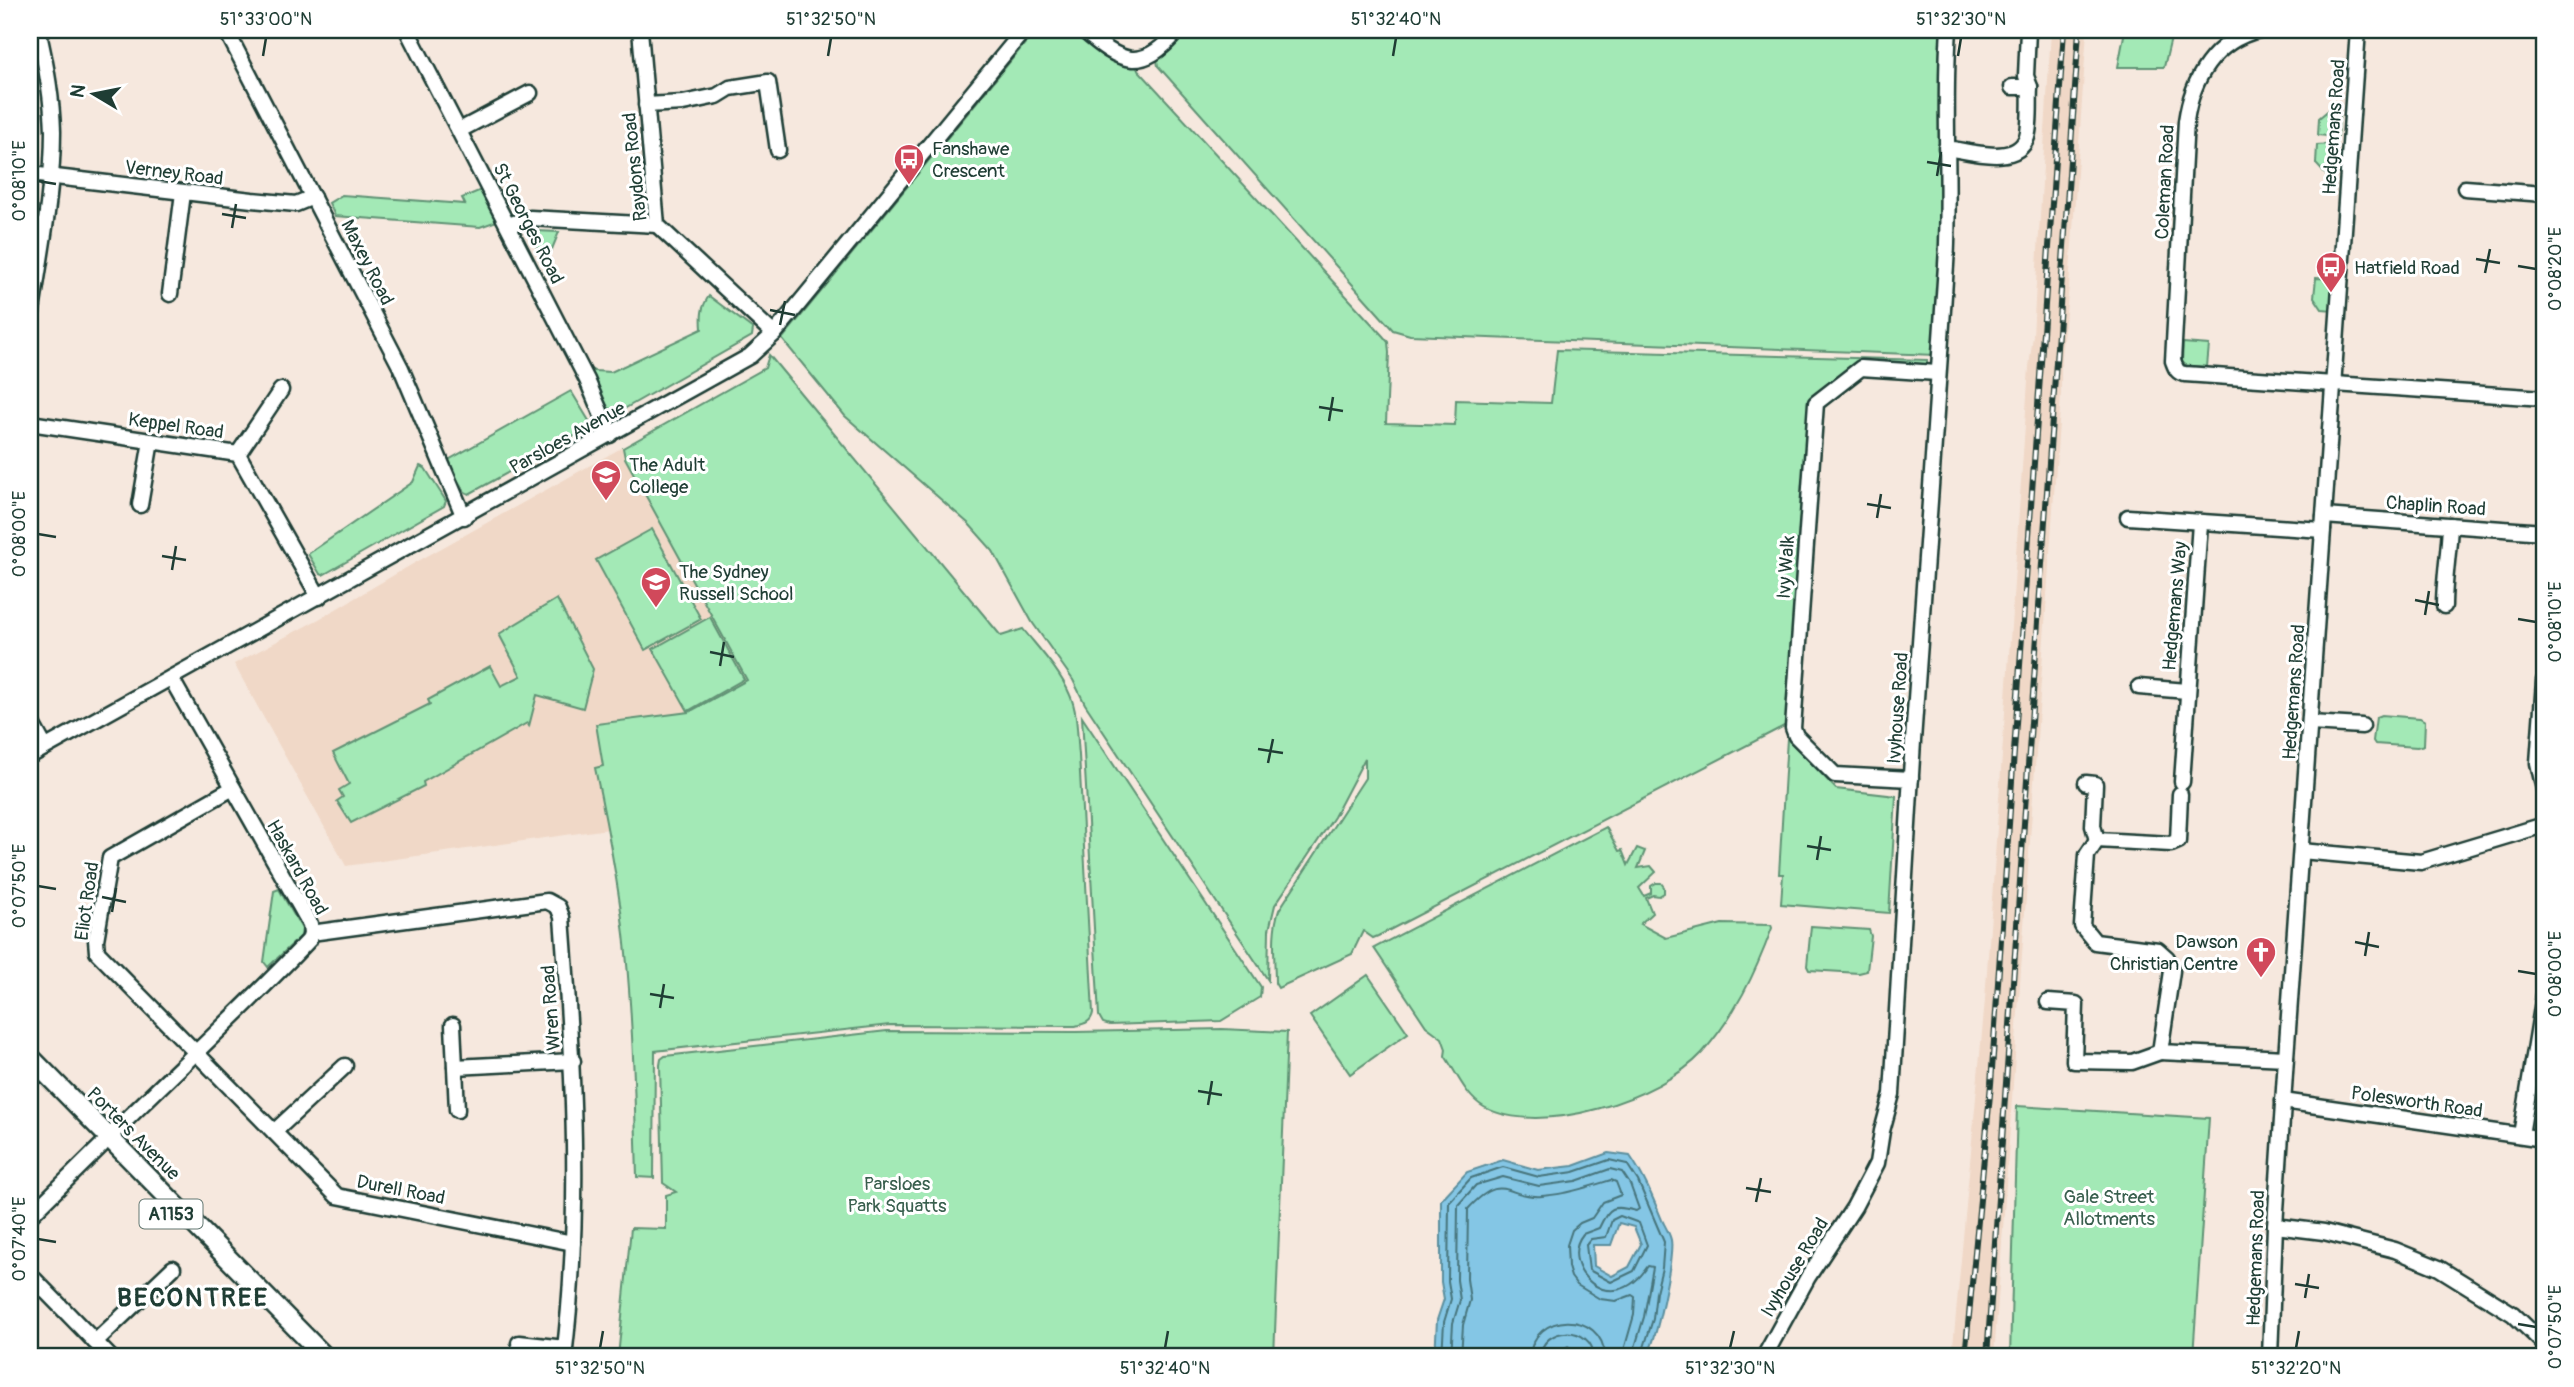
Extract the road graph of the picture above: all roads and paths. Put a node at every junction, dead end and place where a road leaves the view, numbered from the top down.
1 (38, 30) edge
2 (226, 30) edge
3 (407, 30) edge
4 (640, 30) edge
5 (1024, 30) edge
6 (1083, 30) edge
7 (1178, 30) edge
8 (1949, 30) edge
9 (2028, 30) edge
10 (2259, 30) edge
11 (2358, 30) edge
12 (2012, 86) dead end
13 (2030, 87) junction
14 (530, 93) dead end
15 (646, 105) junction
16 (460, 130) junction
17 (1946, 148) junction
18 (778, 150) dead end
19 (30, 174) edge
20 (51, 176) junction
21 (2465, 188) dead end
22 (183, 193) junction
23 (2544, 194) edge
24 (313, 197) junction
25 (508, 225) junction
26 (657, 225) junction
27 (170, 295) dead end
28 (30, 325) edge
29 (774, 334) junction
30 (1937, 373) junction
31 (2334, 386) junction
32 (281, 390) dead end
33 (2544, 398) edge
34 (30, 423) edge
35 (610, 435) junction
36 (151, 441) junction
37 (238, 454) junction
38 (141, 505) dead end
39 (464, 517) junction
40 (2127, 517) dead end
41 (2200, 523) junction
42 (2324, 523) junction
43 (2450, 525) junction
44 (2544, 532) edge
45 (319, 597) junction
46 (2444, 606) dead end
47 (171, 678) junction
48 (2544, 681) edge
49 (2139, 687) dead end
50 (2187, 691) junction
51 (30, 719) edge
52 (2310, 723) junction
53 (2362, 726) dead end
54 (45, 747) junction
55 (30, 756) edge
56 (1910, 779) junction
57 (2086, 783) dead end
58 (233, 788) junction
59 (2544, 789) edge
60 (2544, 825) edge
61 (2097, 840) junction
62 (2301, 851) junction
63 (311, 933) junction
64 (2544, 995) edge
65 (2048, 1002) dead end
66 (453, 1025) dead end
67 (195, 1052) junction
68 (2160, 1052) junction
69 (30, 1057) edge
70 (2286, 1058) junction
71 (573, 1062) junction
72 (345, 1066) dead end
73 (455, 1067) junction
74 (30, 1071) edge
75 (2283, 1101) junction
76 (457, 1110) dead end
77 (274, 1132) junction
78 (2521, 1135) junction
79 (2544, 1139) edge
80 (106, 1141) junction
81 (30, 1216) edge
82 (2275, 1226) junction
83 (573, 1243) junction
84 (173, 1268) dead end
85 (30, 1275) edge
86 (95, 1342) junction
87 (519, 1343) dead end
88 (2544, 1344) edge
89 (564, 1353) edge
90 (110, 1357) edge
91 (311, 1357) edge
92 (325, 1357) edge
93 (1765, 1357) edge
94 (2270, 1357) edge

1 - 20 street
2 - 24 street, Maxey Road
3 - 16 street, St Georges Road
4 - 15 street, Raydons Road
5 - 29 street, Parsloes Avenue
6 - 7 street
8 - 17 street, Ivyhouse Road
9 - 13 street
10 - 31 street, Coleman Road
11 - 31 street, Hedgemans Road
12 - 13 street
13 - 17 street
14 - 16 street
15 - 18 street
15 - 26 street, Raydons Road
16 - 25 street, St Georges Road
17 - 30 street, Ivyhouse Road
19 - 20 street, Verney Road
20 - 22 street, Verney Road
20 - 28 street
21 - 23 street
22 - 24 street, Verney Road
22 - 27 street
24 - 39 street, Maxey Road
25 - 26 street
25 - 35 street, St Georges Road
26 - 29 street, Raydons Road
29 - 35 street, Parsloes Avenue
30 - 56 street, Ivyhouse Road
30 - 56 street, Ivy Walk
31 - 33 street
31 - 42 street, Hedgemans Road
32 - 37 street
34 - 36 street, Keppel Road
35 - 39 street, Parsloes Avenue
36 - 37 street, Keppel Road
36 - 38 street
37 - 45 street, Keppel Road
39 - 45 street, Parsloes Avenue
40 - 41 street, Hedgemans Way
41 - 42 street, Hedgemans Way
41 - 50 street, Hedgemans Way
42 - 43 street, Chaplin Road
42 - 52 street, Hedgemans Road
43 - 44 street, Chaplin Road
43 - 46 street
45 - 47 street, Parsloes Avenue
47 - 54 street, Parsloes Avenue
47 - 58 street, Haskard Road
48 - 59 street
49 - 50 street, Hedgemans Way
50 - 61 street, Hedgemans Way
51 - 54 street
52 - 53 street
52 - 62 street, Hedgemans Road
54 - 55 street, Parsloes Avenue
56 - 93 street, Ivyhouse Road
57 - 61 street
58 - 63 street, Haskard Road
58 - 67 street, Eliot Road
60 - 62 street
61 - 68 street
62 - 70 street, Hedgemans Road
63 - 67 street, Haskard Road
63 - 71 street, Wren Road
64 - 78 street
65 - 68 street
66 - 73 street
67 - 77 street, Durell Road
67 - 80 street, Haskard Road
68 - 70 street
69 - 80 main road, Porters Avenue / A1153
70 - 75 street, Hedgemans Road
71 - 73 street
71 - 83 street, Wren Road
72 - 77 street
73 - 76 street
74 - 80 main road, Porters Avenue / A1153
75 - 78 street, Polesworth Road
75 - 82 street, Hedgemans Road
77 - 83 street, Durell Road
78 - 79 street, Polesworth Road
80 - 81 street, Haskard Road
80 - 91 main road, Porters Avenue / A1153
80 - 92 main road, Porters Avenue / A1153
82 - 88 street
82 - 94 street, Hedgemans Road
83 - 89 street, Wren Road
84 - 86 street
85 - 86 street
86 - 90 street
87 - 89 street

